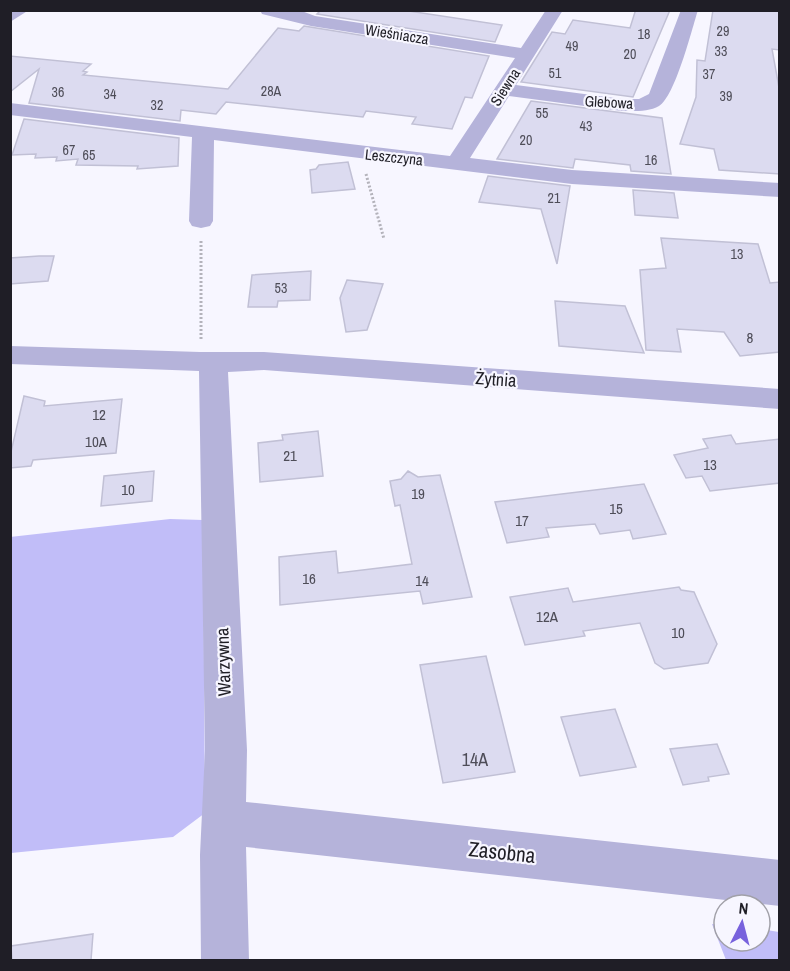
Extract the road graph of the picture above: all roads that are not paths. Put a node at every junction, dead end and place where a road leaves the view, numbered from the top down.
1 (21, 10) edge
2 (268, 10) edge
3 (555, 10) edge
4 (690, 10) edge
5 (299, 13) edge
6 (10, 16) edge
7 (526, 54) junction
8 (503, 89) junction
9 (10, 109) edge
10 (203, 134) junction
11 (456, 164) junction
12 (780, 190) edge
13 (201, 221) road end
14 (10, 355) edge
15 (213, 364) junction
16 (780, 399) edge
17 (224, 822) junction
18 (780, 882) edge
19 (225, 960) edge

1 - 6 street
2 - 5 street, Wieśniacza
3 - 7 street, Siewna
4 - 8 street, Glebowa
5 - 7 street, Wieśniacza
7 - 8 street, Siewna
8 - 11 street, Siewna
9 - 10 street, Leszczyna
10 - 11 street, Leszczyna
10 - 13 street
11 - 12 street, Leszczyna
14 - 15 street, Żytnia
15 - 16 street, Żytnia
15 - 17 street, Warzywna
17 - 18 street, Zasobna
17 - 19 street, Warzywna

